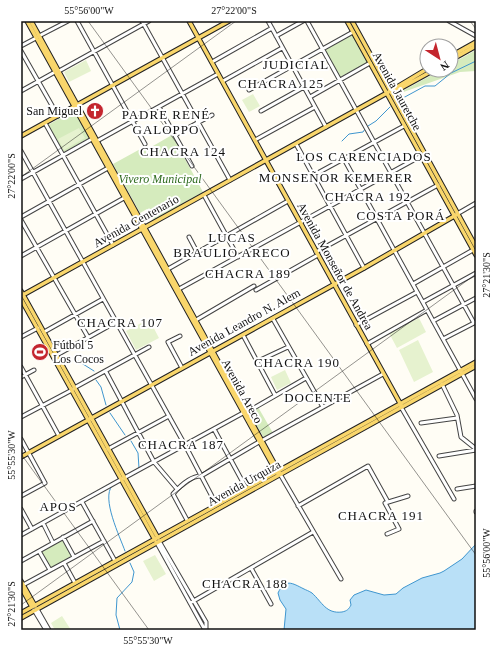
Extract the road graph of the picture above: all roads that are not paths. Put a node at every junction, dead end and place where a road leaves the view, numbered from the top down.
1 (27, 21) edge
2 (31, 21) edge
3 (68, 21) edge
4 (77, 21) edge
5 (149, 21) edge
6 (189, 21) edge
7 (229, 21) edge
8 (268, 21) edge
9 (303, 21) edge
10 (307, 21) edge
11 (347, 21) edge
12 (352, 21) edge
13 (449, 21) edge
14 (143, 22) edge
15 (272, 28) junction
16 (353, 32) junction
17 (276, 36) junction
18 (476, 36) edge
19 (38, 37) junction
20 (198, 38) junction
21 (476, 42) edge
22 (21, 46) edge
23 (476, 46) edge
24 (282, 48) junction
25 (323, 49) junction
26 (21, 51) edge
27 (94, 52) junction
28 (459, 52) edge
29 (459, 56) edge
30 (162, 58) junction
31 (212, 62) junction
32 (370, 63) junction
33 (292, 66) junction
34 (57, 72) junction
35 (218, 74) junction
36 (419, 75) edge
37 (419, 78) edge
38 (340, 80) junction
39 (38, 81) junction
40 (223, 81) junction
41 (112, 85) junction
42 (304, 87) junction
43 (249, 90) dead end
44 (21, 91) edge
45 (391, 92) junction
46 (386, 93) junction
47 (182, 94) junction
48 (310, 97) junction
49 (76, 106) junction
50 (159, 107) junction
51 (315, 107) junction
52 (357, 110) junction
53 (261, 111) dead end
54 (212, 115) dead end
55 (58, 116) junction
56 (132, 122) junction
57 (198, 122) junction
58 (45, 123) junction
59 (404, 126) junction
60 (326, 127) junction
61 (21, 131) edge
62 (22, 136) edge
63 (175, 136) junction
64 (92, 139) junction
65 (255, 140) junction
66 (98, 141) junction
67 (374, 142) junction
68 (145, 144) dead end
69 (296, 144) junction
70 (21, 151) edge
71 (63, 155) junction
72 (421, 156) junction
73 (344, 159) junction
74 (266, 160) junction
75 (192, 166) dead end
76 (108, 168) junction
77 (32, 172) junction
78 (391, 173) junction
79 (314, 175) junction
80 (21, 178) edge
81 (230, 180) junction
82 (79, 184) junction
83 (438, 186) junction
84 (361, 189) junction
85 (204, 195) junction
86 (124, 198) junction
87 (49, 201) junction
88 (288, 201) junction
89 (408, 202) junction
90 (476, 203) edge
91 (330, 205) junction
92 (96, 214) junction
93 (456, 215) junction
94 (21, 218) edge
95 (377, 219) junction
96 (300, 222) junction
97 (143, 228) junction
98 (66, 231) junction
99 (424, 233) junction
100 (226, 236) junction
101 (346, 236) junction
102 (189, 237) dead end
103 (114, 245) junction
104 (36, 247) junction
105 (475, 249) edge
106 (394, 250) junction
107 (197, 252) junction
108 (317, 253) junction
109 (476, 255) edge
110 (21, 256) edge
111 (238, 257) junction
112 (83, 262) junction
113 (443, 267) junction
114 (168, 268) junction
115 (364, 268) junction
116 (476, 273) edge
117 (54, 278) junction
118 (413, 284) junction
119 (334, 285) junction
120 (453, 286) junction
121 (179, 289) junction
122 (21, 291) edge
123 (417, 292) junction
124 (22, 297) edge
125 (476, 298) edge
126 (103, 299) junction
127 (423, 302) junction
128 (464, 305) junction
129 (427, 310) junction
130 (75, 314) junction
131 (272, 319) junction
132 (196, 320) junction
133 (433, 321) junction
134 (116, 322) junction
135 (475, 322) edge
136 (356, 325) junction
137 (38, 328) junction
138 (44, 332) junction
139 (242, 335) junction
140 (180, 336) dead end
141 (21, 337) edge
142 (88, 337) junction
143 (443, 340) junction
144 (367, 344) junction
145 (149, 347) dead end
146 (288, 347) junction
147 (212, 352) junction
148 (55, 356) junction
149 (135, 356) junction
150 (256, 362) junction
151 (476, 362) edge
152 (476, 366) edge
153 (21, 367) edge
154 (182, 368) junction
155 (34, 370) dead end
156 (106, 372) junction
157 (461, 372) junction
158 (383, 374) junction
159 (25, 375) junction
160 (21, 377) edge
161 (306, 378) junction
162 (442, 383) junction
163 (152, 385) junction
164 (73, 389) junction
165 (275, 395) junction
166 (476, 399) edge
167 (121, 401) junction
168 (42, 406) junction
169 (401, 406) junction
170 (323, 407) junction
171 (245, 412) junction
172 (169, 416) junction
173 (21, 418) edge
174 (457, 418) junction
175 (90, 419) junction
176 (421, 423) dead end
177 (214, 429) junction
178 (138, 432) junction
179 (59, 436) junction
180 (21, 439) edge
181 (261, 441) junction
182 (185, 445) junction
183 (108, 449) junction
184 (476, 449) edge
185 (29, 453) junction
186 (439, 456) dead end
187 (21, 457) edge
188 (230, 459) junction
189 (154, 462) junction
190 (277, 471) junction
191 (280, 474) junction
192 (201, 476) junction
193 (123, 479) junction
194 (476, 486) edge
195 (246, 488) junction
196 (177, 489) junction
197 (457, 489) dead end
198 (21, 496) edge
199 (408, 496) dead end
200 (454, 499) dead end
201 (82, 502) junction
202 (387, 503) junction
203 (216, 504) junction
204 (298, 506) junction
205 (21, 509) edge
206 (188, 520) junction
207 (93, 521) junction
208 (43, 523) junction
209 (32, 529) junction
210 (313, 532) junction
211 (387, 534) dead end
212 (21, 536) edge
213 (63, 537) junction
214 (157, 540) junction
215 (104, 541) junction
216 (53, 543) junction
217 (39, 550) junction
218 (74, 557) junction
219 (21, 561) edge
220 (115, 561) junction
221 (64, 563) junction
222 (251, 568) junction
223 (50, 570) junction
224 (341, 579) dead end
225 (21, 581) edge
226 (75, 583) junction
227 (22, 586) edge
228 (192, 602) junction
229 (271, 604) dead end
230 (34, 608) junction
231 (21, 613) edge
232 (21, 618) edge
233 (46, 630) edge
234 (49, 630) edge
235 (205, 630) edge

1 - 19 main road, Avenida Areco
2 - 19 main road, Avenida Areco
3 - 19 street
4 - 27 street
5 - 14 street
6 - 20 main road, Avenida Monseñor de Andrea
7 - 20 main road
8 - 15 street
9 - 17 street
10 - 25 street
11 - 16 main road, Avenida Jauretche
12 - 45 main road, Avenida Jauretche
13 - 18 street
14 - 27 street
14 - 30 street
15 - 17 street
15 - 31 street
16 - 25 street
16 - 32 main road, Avenida Jauretche
17 - 24 street
19 - 22 street
19 - 34 main road, Avenida Areco
20 - 30 main road
20 - 31 main road, Avenida Monseñor de Andrea
21 - 28 main road
23 - 29 main road
24 - 33 street
24 - 40 street
25 - 33 street
25 - 38 street
26 - 39 street
27 - 34 street
27 - 41 street
30 - 41 main road
30 - 47 street
31 - 35 main road, Avenida Monseñor de Andrea
32 - 38 street
32 - 46 main road, Avenida Jauretche
33 - 42 street
33 - 43 street
34 - 39 street
34 - 49 main road, Avenida Areco
35 - 40 main road, Avenida Monseñor de Andrea
35 - 47 street
36 - 45 main road
37 - 45 main road
38 - 48 street
38 - 52 street
39 - 44 street
39 - 55 street
40 - 65 main road, Avenida Monseñor de Andrea
41 - 49 main road
41 - 56 street
42 - 48 street
42 - 53 street
45 - 46 main road
45 - 93 main road, Avenida Jauretche
46 - 52 main road, Avenida Centenario
46 - 59 main road, Avenida Jauretche
47 - 50 street
47 - 57 street
48 - 51 street
49 - 55 main road
49 - 64 main road, Avenida Areco
49 - 66 main road, Avenida Areco
50 - 56 street
50 - 63 street
51 - 60 street
51 - 65 street
52 - 60 main road, Avenida Centenario
52 - 67 street
54 - 57 street
55 - 58 main road
56 - 66 street
56 - 68 street
57 - 63 street
57 - 81 street
58 - 62 main road
58 - 71 street
59 - 67 street
59 - 72 main road, Avenida Jauretche
60 - 69 main road, Avenida Centenario
61 - 62 street
63 - 75 street
64 - 71 street
64 - 76 main road, Avenida Areco
65 - 74 main road, Avenida Monseñor de Andrea
66 - 97 main road, Avenida Areco
67 - 73 street
67 - 78 street
69 - 74 main road, Avenida Centenario
69 - 79 street
70 - 77 street
71 - 77 street
71 - 82 street
72 - 78 street
72 - 83 main road, Avenida Jauretche
73 - 79 street
73 - 84 street
74 - 81 main road, Avenida Centenario
74 - 88 main road, Avenida Monseñor de Andrea
76 - 82 street
76 - 86 main road, Avenida Areco
77 - 80 street
77 - 87 street
78 - 84 street
78 - 89 street
79 - 91 street
81 - 85 main road, Avenida Centenario
82 - 87 street
82 - 92 street
83 - 89 street
83 - 93 main road, Avenida Jauretche
84 - 91 street
84 - 95 street
85 - 97 main road, Avenida Centenario
85 - 100 street
86 - 92 street
86 - 97 main road, Avenida Areco
87 - 94 street
87 - 98 street
88 - 96 main road, Avenida Monseñor de Andrea
88 - 100 street
89 - 95 street
89 - 99 street
90 - 93 street, Avenida Leandro N. Alem
91 - 96 street
91 - 101 street
92 - 98 street
92 - 103 street
93 - 99 main road, Avenida Leandro N. Alem
93 - 105 main road, Avenida Jauretche
94 - 104 street
95 - 101 street
95 - 106 street
96 - 108 main road, Avenida Monseñor de Andrea
96 - 111 street
97 - 103 main road, Avenida Centenario
97 - 114 main road, Avenida Areco
97 - 147 main road, Avenida Areco
98 - 104 street
98 - 112 street
99 - 106 main road, Avenida Leandro N. Alem
99 - 113 street
100 - 107 street
100 - 111 street
101 - 108 street
101 - 115 street
102 - 107 street
103 - 112 main road, Avenida Centenario
104 - 110 street
104 - 117 street
105 - 109 main road, Avenida Jauretche
105 - 113 street
106 - 115 main road, Avenida Leandro N. Alem
106 - 118 street
107 - 114 street
108 - 119 main road, Avenida Monseñor de Andrea
108 - 132 street
111 - 121 street
112 - 117 main road, Avenida Centenario
112 - 126 street
113 - 118 street
113 - 120 street
114 - 121 main road, Avenida Areco
115 - 119 main road, Avenida Leandro N. Alem
116 - 120 street
117 - 124 main road, Avenida Centenario
117 - 130 street
118 - 123 street
119 - 131 main road, Avenida Leandro N. Alem
119 - 136 main road, Avenida Monseñor de Andrea
120 - 127 street
120 - 128 street
121 - 132 main road, Avenida Areco
122 - 124 main road
123 - 127 street
123 - 136 street
124 - 137 main road
124 - 138 main road
125 - 128 street
126 - 130 street
126 - 134 street
127 - 129 street
128 - 133 street
128 - 135 street
129 - 133 street
129 - 144 street
130 - 138 street
130 - 142 street
131 - 139 main road, Avenida Leandro N. Alem
131 - 146 street
132 - 147 main road, Avenida Areco
133 - 143 street
134 - 142 street
134 - 149 street
135 - 143 street
136 - 144 main road, Avenida Monseñor de Andrea
137 - 141 street
137 - 148 main road
138 - 148 main road
139 - 147 main road, Avenida Leandro N. Alem
139 - 150 street
140 - 154 street
142 - 148 street
143 - 157 street
144 - 158 main road, Avenida Monseñor de Andrea
145 - 149 street
146 - 150 street
146 - 161 street
147 - 154 main road, Avenida Leandro N. Alem
147 - 171 main road, Avenida Areco
148 - 164 main road
149 - 156 street
149 - 163 street
150 - 165 street
151 - 157 main road, Avenida Urquiza
152 - 157 main road, Avenida Urquiza
153 - 159 street
154 - 163 main road, Avenida Leandro N. Alem
155 - 159 street
156 - 164 street
156 - 167 street
157 - 162 main road, Avenida Urquiza
157 - 166 street
158 - 169 main road, Avenida Monseñor de Andrea
158 - 170 street
159 - 160 street
159 - 168 street
161 - 165 street
161 - 170 street
162 - 169 main road, Avenida Urquiza
162 - 174 street
163 - 167 main road, Avenida Leandro N. Alem
163 - 172 street
164 - 168 street
164 - 175 main road
165 - 171 street
167 - 175 main road, Avenida Leandro N. Alem
167 - 178 street
168 - 173 street
168 - 179 street
169 - 190 main road, Avenida Urquiza
169 - 191 main road, Avenida Urquiza
169 - 200 street, Avenida Monseñor de Andrea
170 - 181 street
171 - 177 street
171 - 181 main road, Avenida Areco
172 - 178 street
172 - 182 street
174 - 176 street
174 - 184 street
175 - 179 main road, Avenida Leandro N. Alem
175 - 183 main road
175 - 193 main road
177 - 182 street
177 - 188 street
178 - 183 street
178 - 189 street
179 - 185 main road, Avenida Leandro N. Alem
180 - 185 street
181 - 188 street
181 - 190 main road, Avenida Areco
182 - 189 street
182 - 192 street
183 - 193 main road
184 - 186 street
185 - 187 main road, Avenida Leandro N. Alem
185 - 198 street
188 - 192 street
188 - 195 street
189 - 193 street
189 - 196 street
190 - 191 main road, Avenida Areco
190 - 195 main road, Avenida Urquiza
191 - 204 street, Avenida Areco
191 - 214 main road, Avenida Urquiza
192 - 196 street
192 - 203 street
193 - 201 street
193 - 214 main road
194 - 197 street
195 - 203 main road, Avenida Urquiza
196 - 206 street
199 - 202 street
201 - 207 street
201 - 208 street
202 - 204 street
202 - 211 street
203 - 206 main road, Avenida Urquiza
204 - 210 street, Avenida Areco
205 - 209 street
206 - 214 main road, Avenida Urquiza
207 - 213 street
207 - 215 street
208 - 209 street
208 - 216 street
209 - 212 street
210 - 222 street
210 - 224 street, Avenida Areco
213 - 216 street
213 - 218 street
214 - 220 main road, Avenida Urquiza
214 - 228 street
214 - 230 main road, Avenida Urquiza
215 - 218 street
215 - 220 street
216 - 217 street
217 - 219 street
217 - 223 street
218 - 221 street
220 - 226 main road, Avenida Urquiza
221 - 223 street
221 - 226 street
222 - 228 street
222 - 229 street
223 - 227 street
225 - 227 main road
226 - 230 main road, Avenida Urquiza
227 - 230 main road
228 - 235 street
230 - 231 main road, Avenida Urquiza
230 - 232 main road, Avenida Urquiza
230 - 233 street
230 - 234 street

